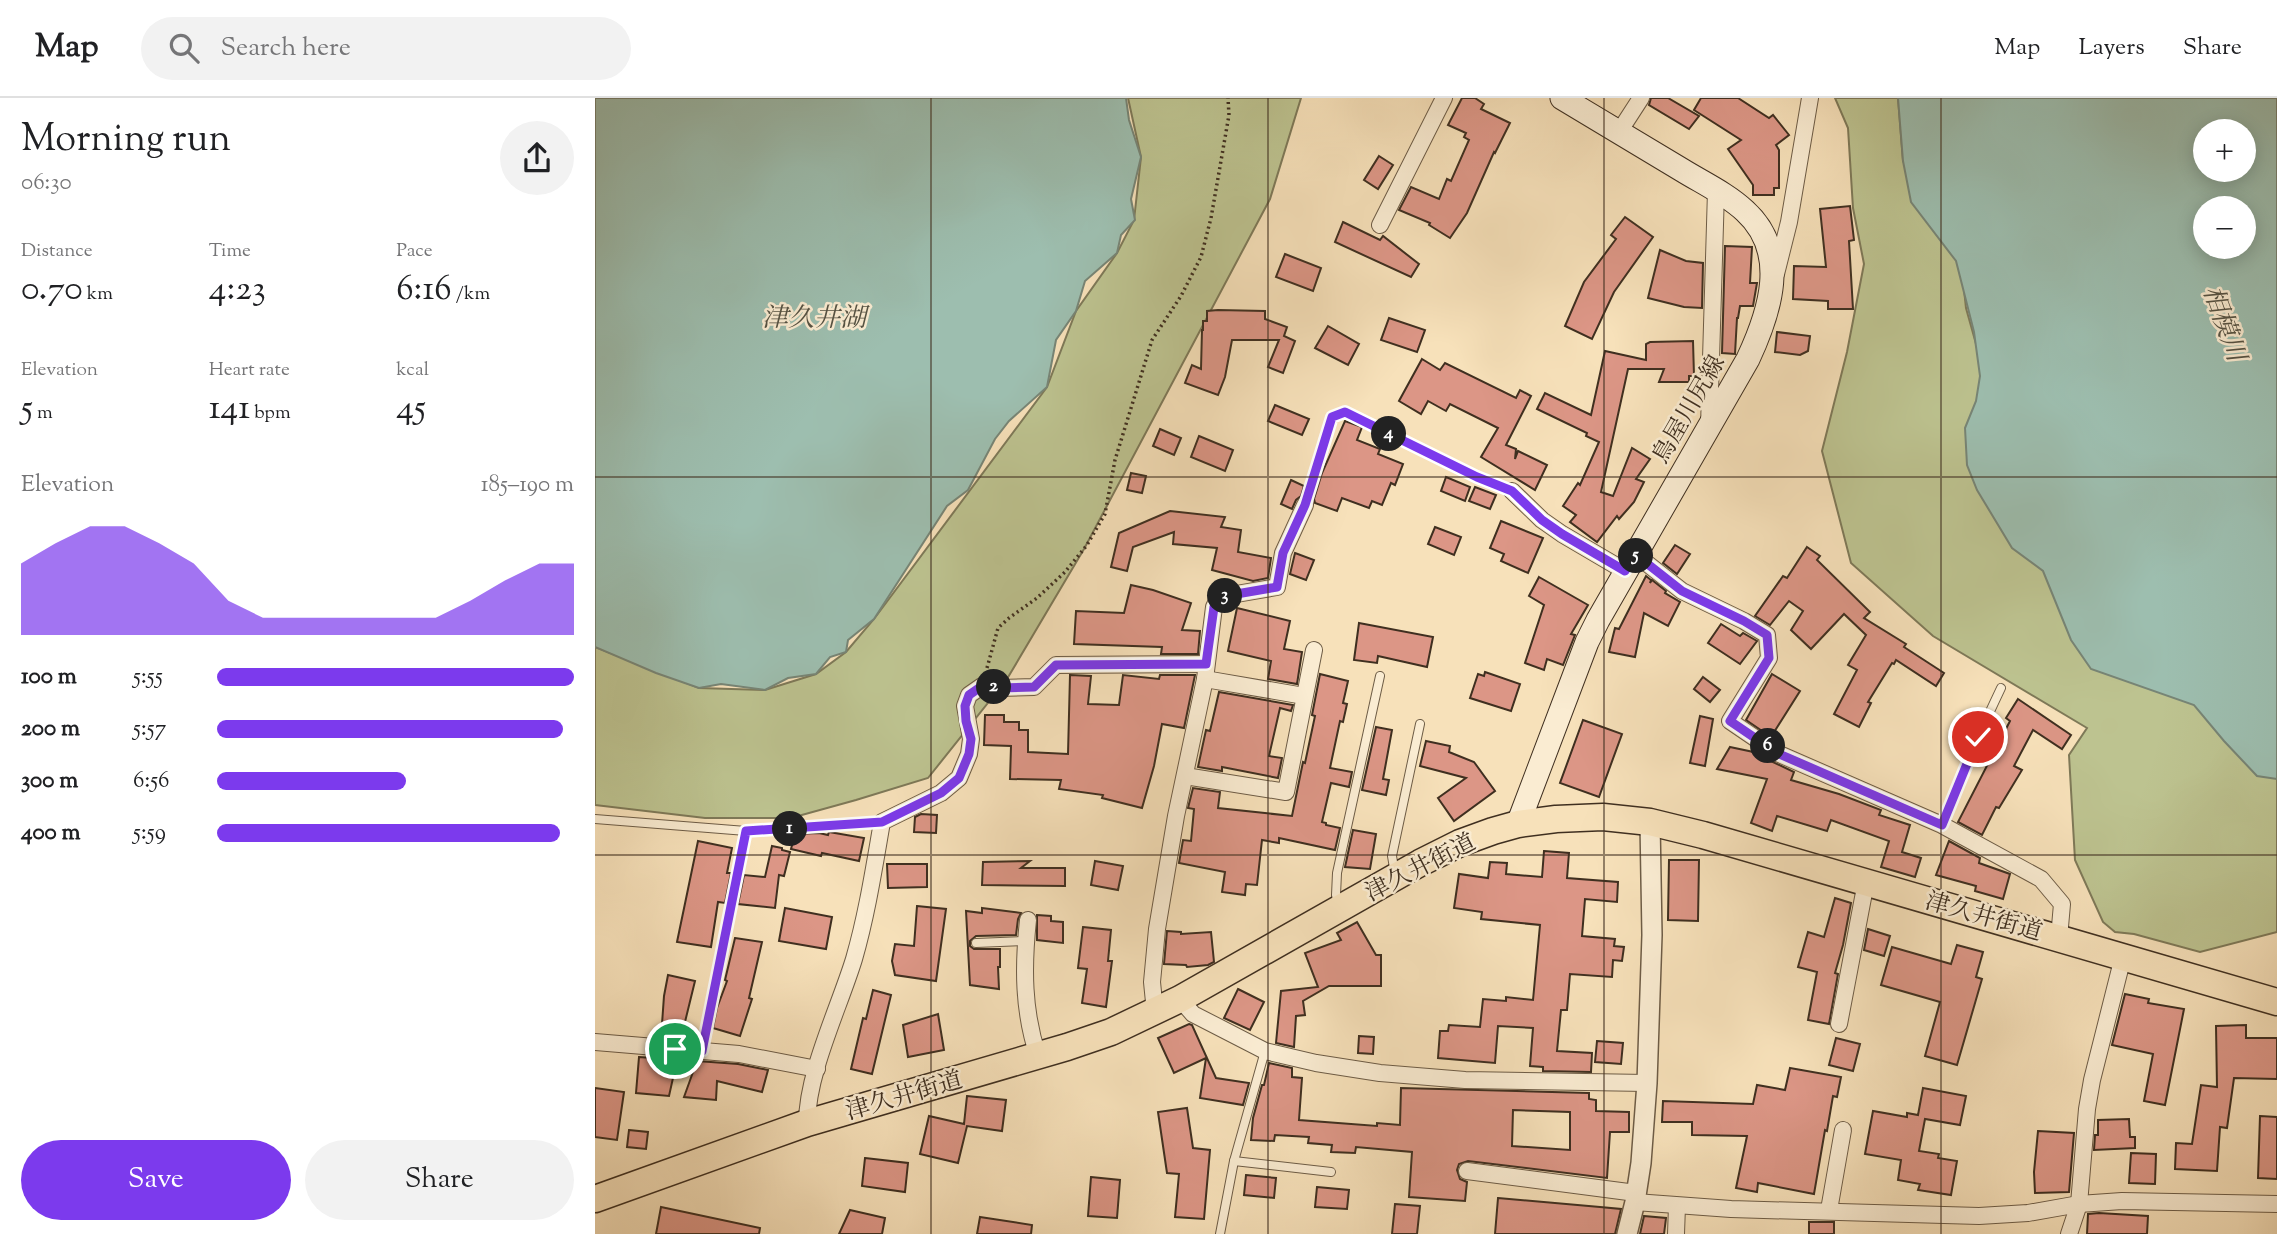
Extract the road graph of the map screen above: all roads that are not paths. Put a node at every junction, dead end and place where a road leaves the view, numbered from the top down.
1 (1444, 98) edge
2 (1563, 98) edge
3 (1641, 98) edge
4 (1810, 98) edge
5 (1619, 132) junction
6 (1716, 191) junction
7 (1380, 225) dead end
8 (1772, 294) junction
9 (1709, 426) junction
10 (1512, 491) joint
11 (1305, 505) joint
12 (1630, 563) junction
13 (1314, 650) dead end
14 (1206, 672) junction
15 (1380, 676) dead end
16 (2001, 688) dead end
17 (1304, 696) junction
18 (1420, 724) dead end
19 (1185, 776) junction
20 (595, 819) edge
21 (882, 822) junction
22 (1650, 822) junction
23 (1518, 824) junction
24 (1942, 825) junction
25 (746, 831) junction
26 (1395, 877) junction
27 (1866, 882) junction
28 (1339, 908) junction
29 (1028, 920) dead end
30 (2059, 938) junction
31 (1025, 941) junction
32 (976, 943) dead end
33 (2123, 957) junction
34 (1180, 999) junction
35 (2277, 1002) edge
36 (1155, 1012) junction
37 (1839, 1024) dead end
38 (595, 1042) edge
39 (702, 1051) junction
40 (1265, 1051) junction
41 (1038, 1056) junction
42 (817, 1069) junction
43 (1647, 1083) junction
44 (807, 1124) junction
45 (1843, 1130) dead end
46 (1234, 1161) junction
47 (1467, 1171) dead end
48 (1331, 1172) dead end
49 (1636, 1198) junction
50 (595, 1199) edge
51 (2079, 1204) junction
52 (2277, 1204) edge
53 (1677, 1206) junction
54 (1829, 1210) junction
55 (1220, 1234) edge
56 (1627, 1234) edge
57 (1676, 1234) edge
58 (2069, 1234) edge

1 - 7 street
2 - 5 main road, 鳥屋川尻線
3 - 5 street
4 - 8 street
5 - 6 main road, 鳥屋川尻線
6 - 8 main road, 鳥屋川尻線
6 - 9 street
8 - 9 main road, 鳥屋川尻線
9 - 12 main road, 鳥屋川尻線
10 - 11 lane
10 - 12 street
11 - 14 street
12 - 23 main road, 鳥屋川尻線
12 - 24 street
13 - 17 street
14 - 17 street
14 - 19 street
14 - 21 street
15 - 28 lane
16 - 24 lane
17 - 19 street
18 - 26 lane
19 - 36 street
20 - 25 lane
21 - 25 lane
21 - 42 street
22 - 23 highway, 津久井街道
22 - 27 highway, 津久井街道
22 - 43 street
23 - 26 highway, 津久井街道
24 - 30 street
25 - 39 lane
26 - 28 highway, 津久井街道
27 - 30 highway, 津久井街道
27 - 37 street
28 - 34 highway, 津久井街道
29 - 31 street
30 - 33 highway, 津久井街道
31 - 32 lane
31 - 41 street
33 - 35 highway, 津久井街道
33 - 51 street
34 - 36 highway, 津久井街道
34 - 40 street
36 - 41 highway, 津久井街道
38 - 39 street
39 - 42 street
40 - 43 street
40 - 46 lane
41 - 44 highway, 津久井街道
42 - 44 street
43 - 49 street
44 - 50 highway, 津久井街道
45 - 54 street
46 - 48 lane
46 - 55 lane
47 - 49 street
49 - 53 street
49 - 56 street
51 - 52 street
51 - 54 street
51 - 58 street
53 - 54 street
53 - 57 street

